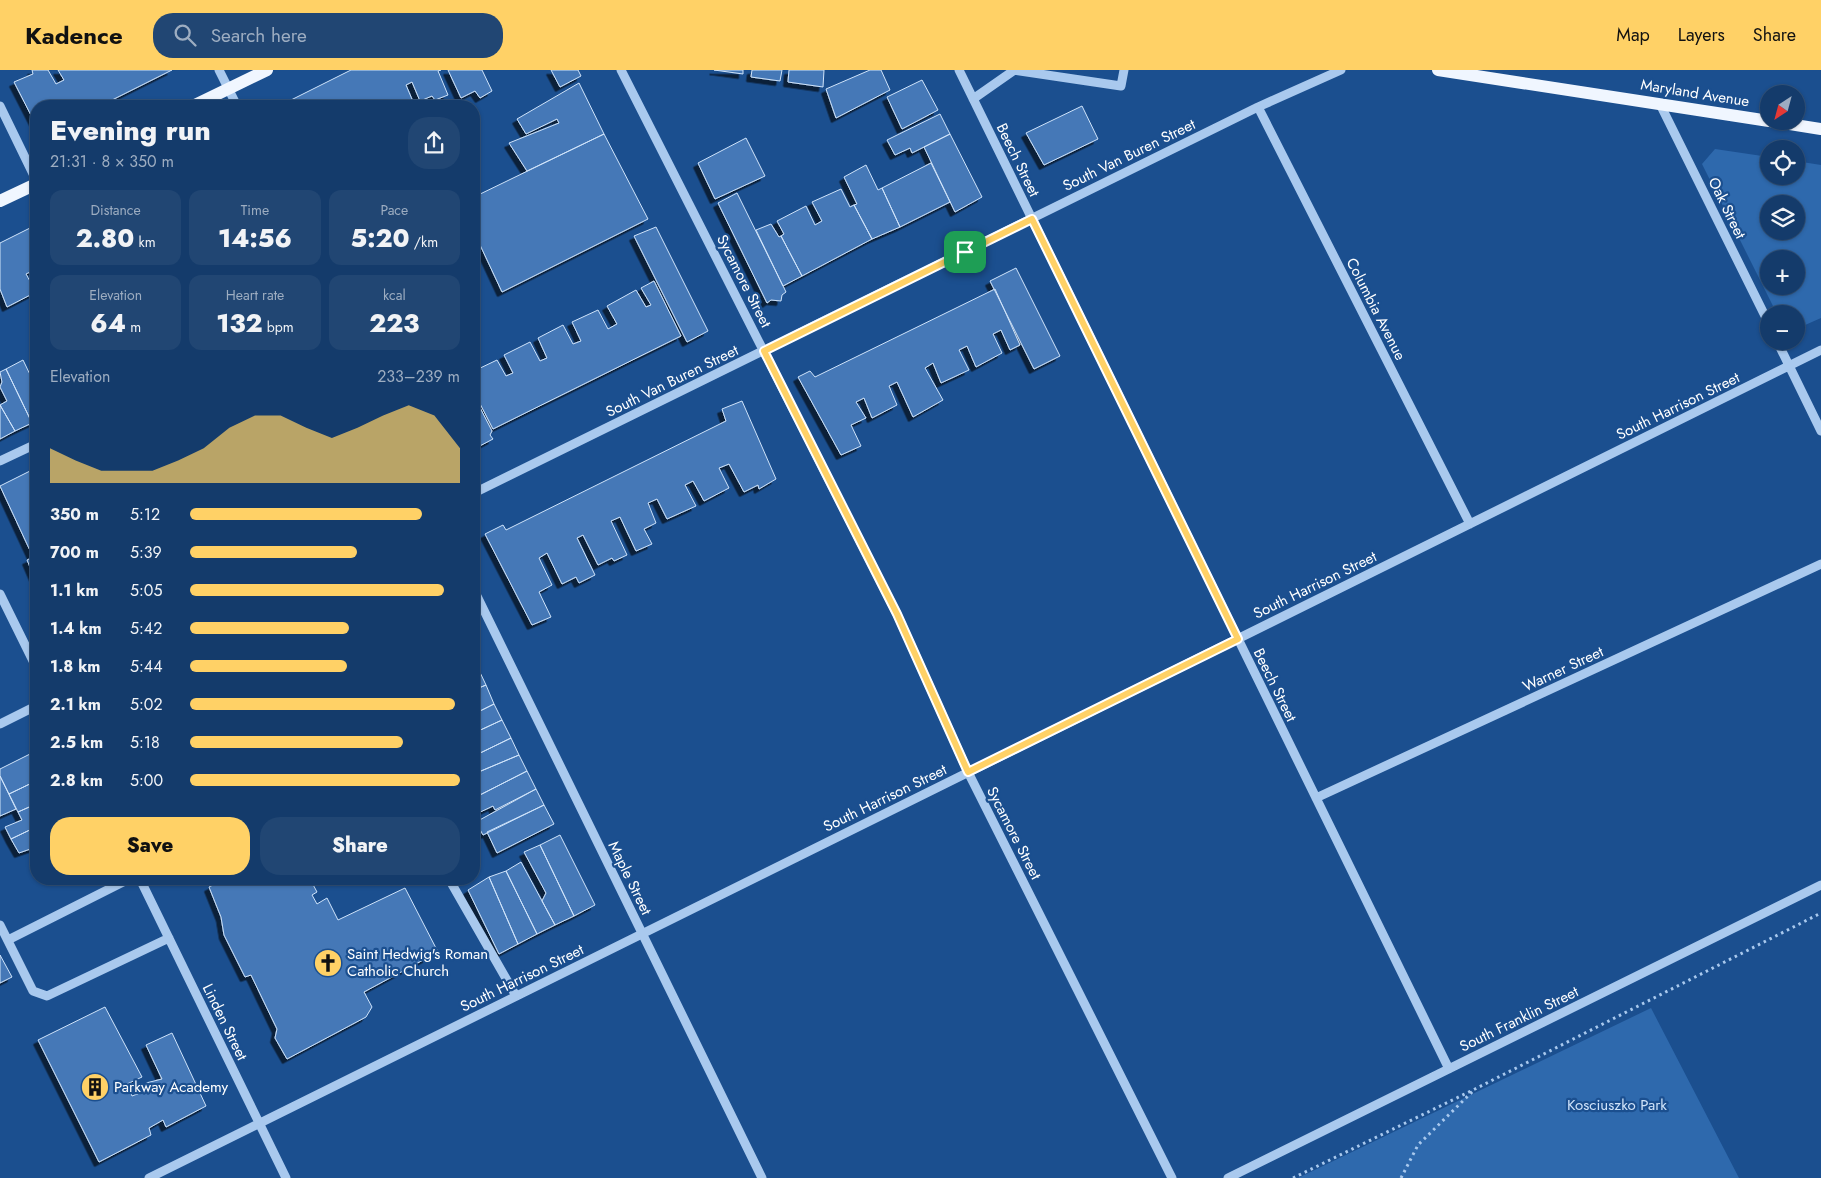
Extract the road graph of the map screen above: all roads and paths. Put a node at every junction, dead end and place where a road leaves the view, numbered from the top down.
1 (219, 70) edge
2 (267, 70) edge
3 (621, 70) edge
4 (958, 70) edge
5 (1124, 70) edge
6 (1341, 70) edge
7 (1438, 70) edge
8 (1013, 71) edge
9 (228, 89) junction
10 (973, 99) junction
11 (205, 100) edge
12 (234, 100) edge
13 (1660, 104) junction
14 (0, 106) edge
15 (1258, 107) junction
16 (1760, 119) edge
17 (1805, 126) edge
18 (1821, 129) edge
19 (30, 168) edge
20 (30, 187) edge
21 (0, 201) edge
22 (1032, 219) junction
23 (1760, 306) edge
24 (1781, 350) edge
25 (1821, 350) edge
26 (764, 351) junction
27 (1789, 366) junction
28 (1821, 431) edge
29 (30, 447) edge
30 (0, 461) edge
31 (480, 490) edge
32 (1470, 524) junction
33 (1821, 564) edge
34 (0, 594) edge
35 (480, 602) edge
36 (1238, 639) junction
37 (30, 656) edge
38 (30, 709) edge
39 (0, 724) edge
40 (968, 772) junction
41 (1316, 798) junction
42 (117, 885) edge
43 (143, 885) edge
44 (452, 885) edge
45 (1821, 885) edge
46 (1821, 913) edge
47 (0, 925) edge
48 (642, 934) junction
49 (169, 938) junction
50 (8, 940) junction
51 (516, 996) junction
52 (1449, 1069) junction
53 (1475, 1089) junction
54 (260, 1124) junction
55 (149, 1178) edge
56 (286, 1178) edge
57 (762, 1178) edge
58 (1172, 1178) edge
59 (1228, 1178) edge
60 (1294, 1178) edge
61 (1401, 1178) edge

1 - 9 street
2 - 9 main road
3 - 26 street, Sycamore Street
4 - 10 street, Beech Street
5 - 8 street
6 - 15 street, South Van Buren Street
7 - 13 main road, Maryland Avenue
8 - 10 street
9 - 11 main road
9 - 12 street
10 - 22 street, Beech Street
13 - 16 main road, Maryland Avenue
13 - 23 street, Oak Street
14 - 19 street
15 - 22 street, South Van Buren Street
15 - 32 street, Columbia Avenue
17 - 18 main road, Maryland Avenue
20 - 21 main road
22 - 26 street, South Van Buren Street
22 - 36 street, Beech Street
24 - 27 street
25 - 27 street, South Harrison Street
26 - 31 street, South Van Buren Street
26 - 40 street, Sycamore Street
27 - 28 street
27 - 32 street, South Harrison Street
29 - 30 street
32 - 36 street, South Harrison Street
33 - 41 street, Warner Street
34 - 37 street
35 - 48 street, Maple Street
36 - 40 street, South Harrison Street
36 - 41 street, Beech Street
38 - 39 street
40 - 48 street, South Harrison Street
40 - 58 street, Sycamore Street
41 - 52 street, Beech Street
42 - 50 street
43 - 49 street, Linden Street
44 - 51 street
45 - 52 street, South Franklin Street
46 - 53 path
47 - 50 street
48 - 51 street, South Harrison Street
48 - 57 street, Maple Street
49 - 50 street
49 - 54 street, Linden Street
51 - 54 street, South Harrison Street
52 - 59 street, South Franklin Street
53 - 60 path
53 - 61 path
54 - 55 street, South Harrison Street
54 - 56 street, Linden Street

